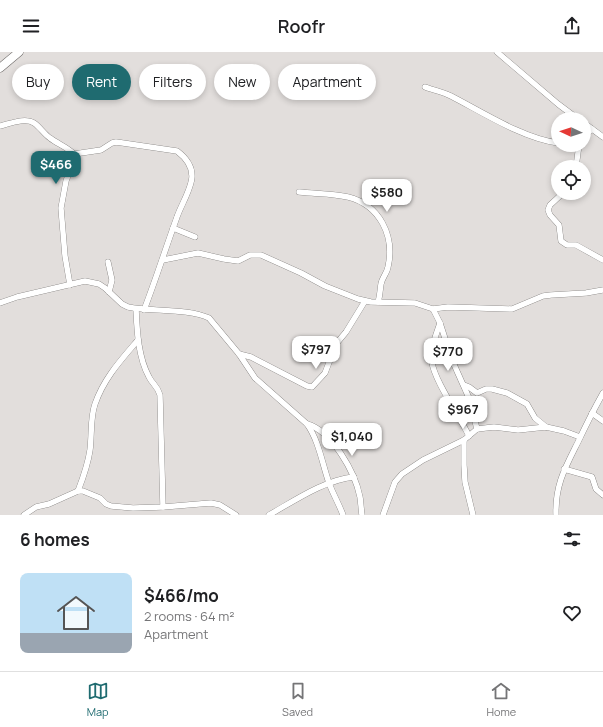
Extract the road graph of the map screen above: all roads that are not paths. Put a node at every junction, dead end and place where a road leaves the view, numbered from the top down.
1 (19, 52) edge
2 (496, 52) edge
3 (0, 68) edge
4 (425, 87) dead end
5 (569, 112) edge
6 (0, 126) edge
7 (592, 129) edge
8 (603, 137) edge
9 (551, 142) edge
10 (74, 154) junction
11 (299, 192) dead end
12 (555, 200) edge
13 (173, 228) junction
14 (195, 237) dead end
15 (163, 260) junction
16 (603, 260) edge
17 (108, 262) dead end
18 (70, 285) junction
19 (603, 290) edge
20 (109, 292) junction
21 (365, 301) junction
22 (378, 302) junction
23 (0, 303) edge
24 (433, 308) junction
25 (136, 309) junction
26 (144, 310) junction
27 (440, 323) junction
28 (138, 340) junction
29 (239, 354) junction
30 (464, 385) junction
31 (603, 393) edge
32 (592, 413) junction
33 (603, 421) edge
34 (307, 424) junction
35 (546, 427) junction
36 (477, 430) junction
37 (469, 436) junction
38 (580, 437) junction
39 (464, 440) junction
40 (564, 469) junction
41 (354, 477) junction
42 (329, 483) junction
43 (78, 491) junction
44 (603, 495) edge
45 (163, 507) junction
46 (24, 515) edge
47 (236, 515) edge
48 (269, 515) edge
49 (343, 515) edge
50 (362, 515) edge
51 (383, 515) edge
52 (473, 515) edge
53 (556, 515) edge

1 - 3 street
2 - 5 street
4 - 9 street
6 - 10 street
7 - 8 street
10 - 13 street
10 - 18 street
11 - 22 street
12 - 16 street
13 - 14 street
13 - 15 street
15 - 21 street
15 - 26 street
17 - 20 street
18 - 20 street
18 - 23 street
19 - 24 street
20 - 25 street
21 - 22 street
21 - 29 street
22 - 24 street
24 - 27 street
25 - 26 street
25 - 28 street
26 - 29 street
27 - 30 street
27 - 37 street
28 - 43 street
28 - 45 street
29 - 34 street
30 - 35 street
30 - 36 street
31 - 32 street
32 - 33 street
32 - 38 street
34 - 41 street
34 - 42 street
35 - 36 street
35 - 38 street
36 - 37 street
37 - 39 street
38 - 40 street
39 - 51 street
39 - 52 street
40 - 44 street
40 - 53 street
41 - 42 street
41 - 50 street
42 - 48 street
42 - 49 street
43 - 45 street
43 - 46 street
45 - 47 street

